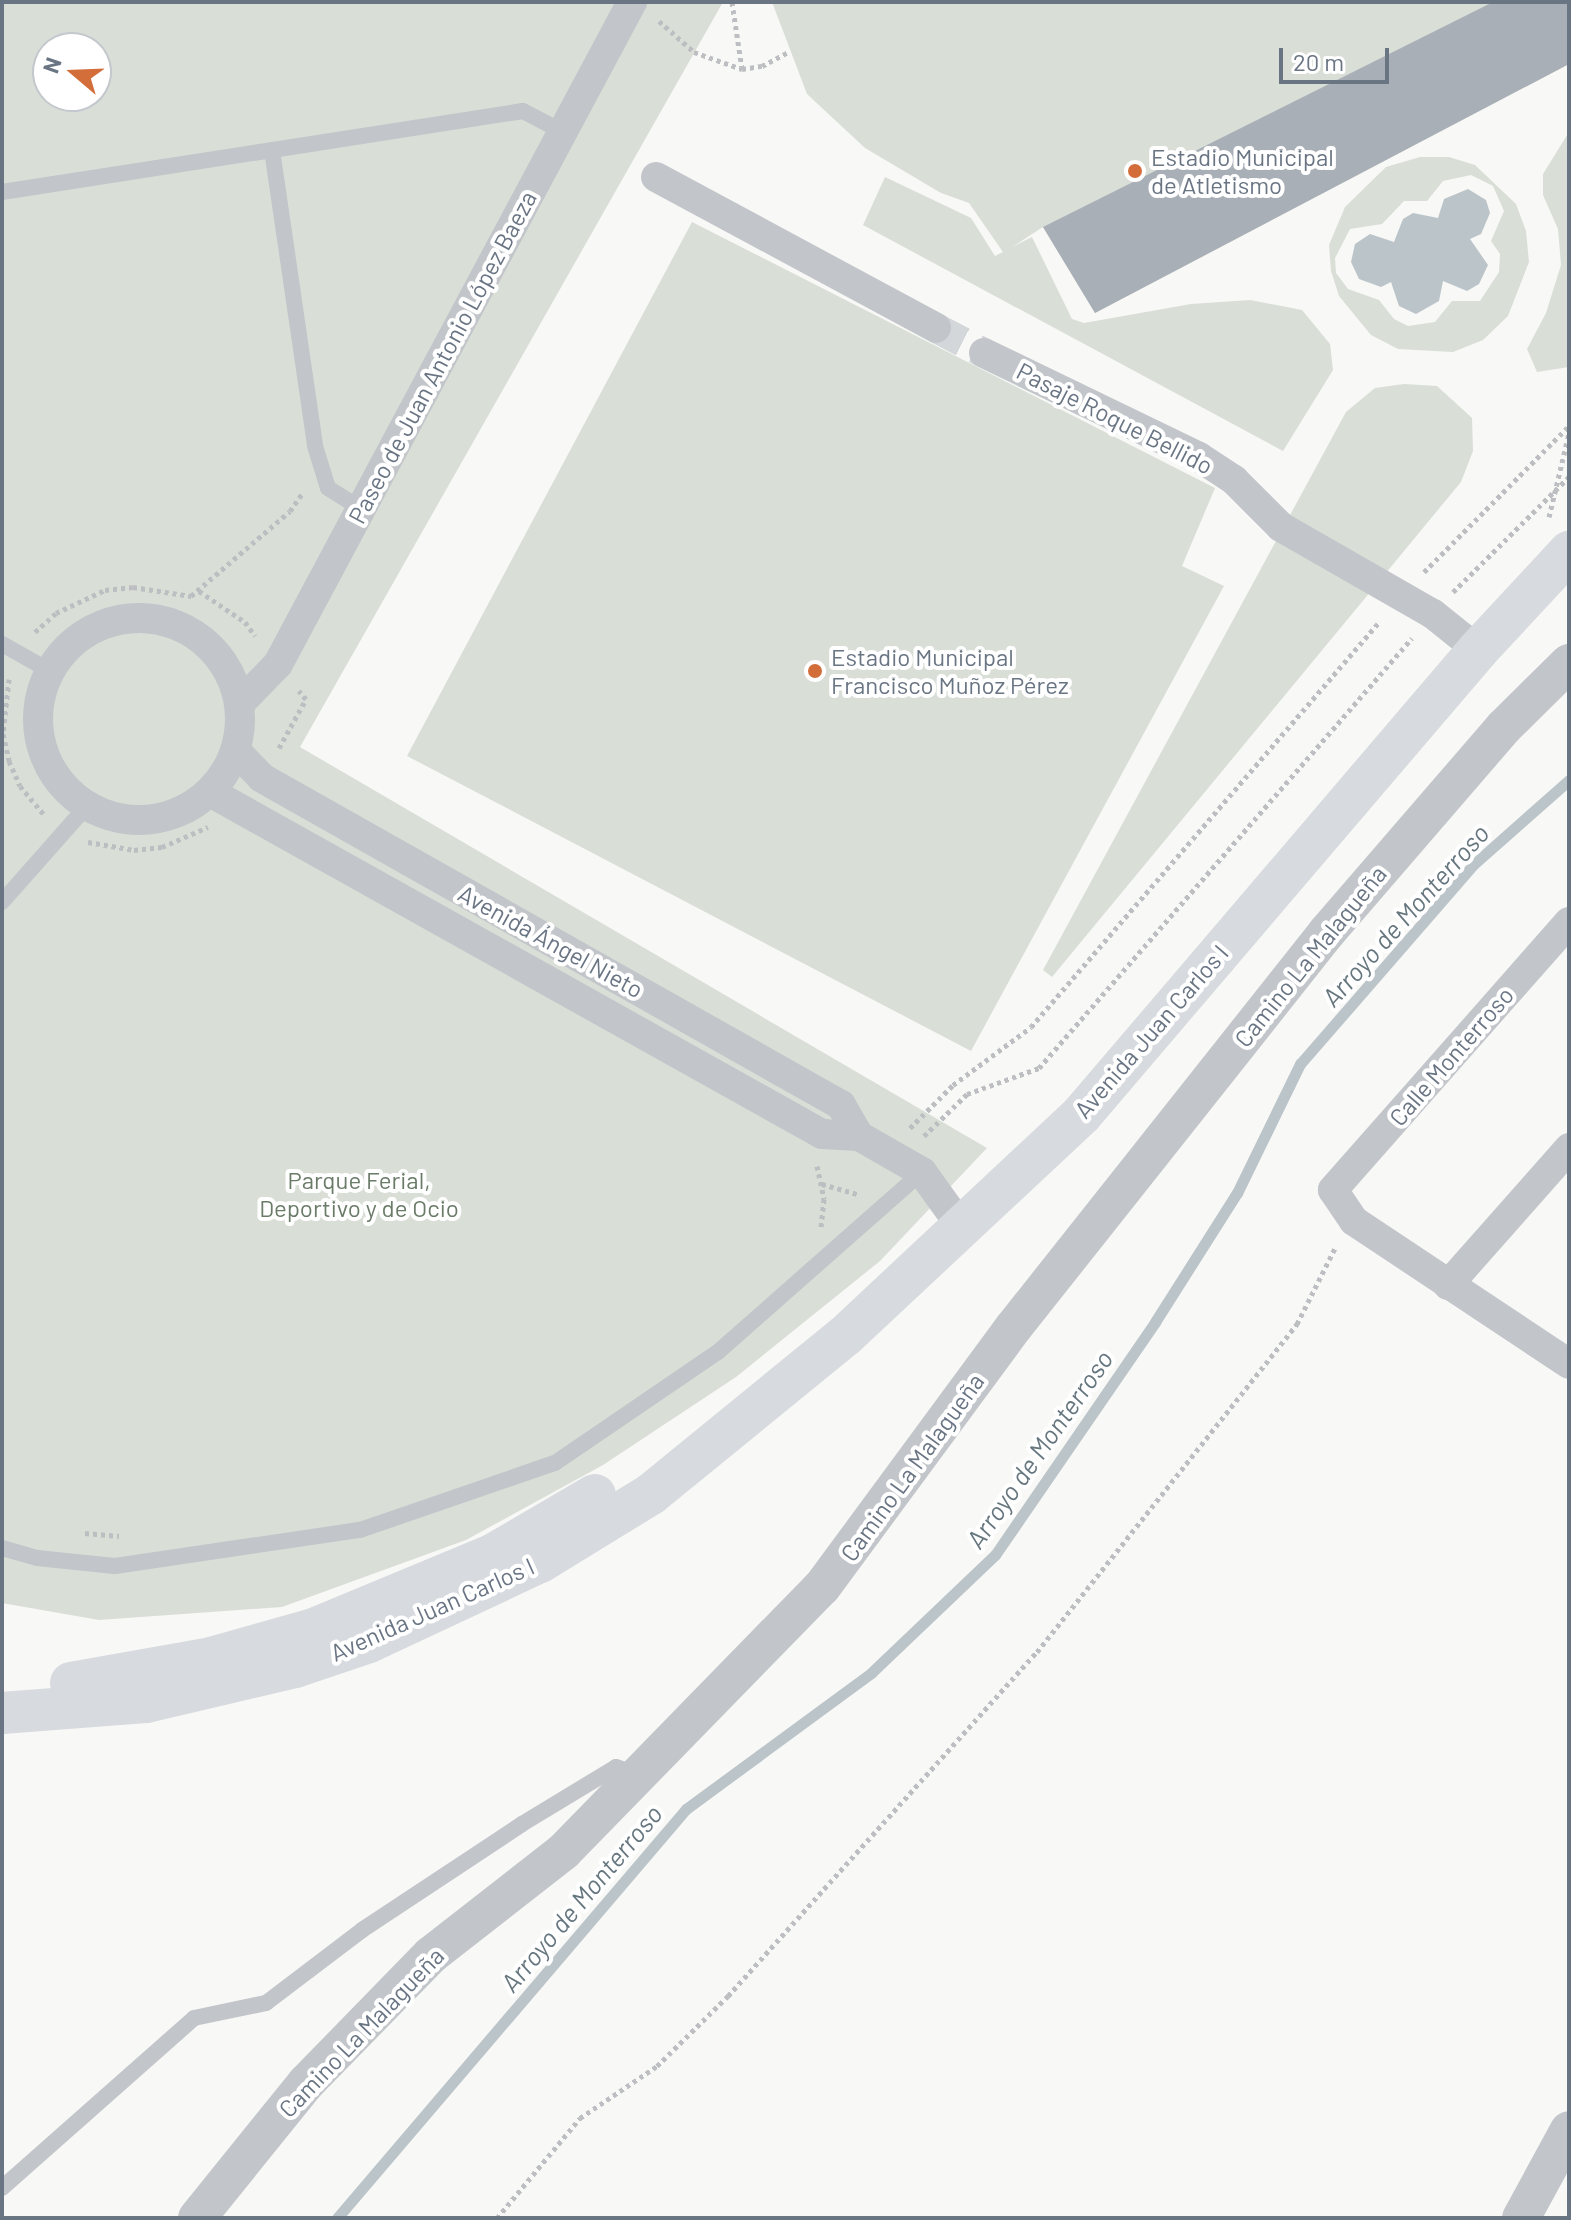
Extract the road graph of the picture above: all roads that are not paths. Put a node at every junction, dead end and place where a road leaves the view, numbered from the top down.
1 (640, 7) edge
2 (563, 132) junction
3 (272, 150) junction
4 (656, 177) dead end
5 (2, 192) edge
6 (936, 328) tunnel mouth
7 (984, 353) tunnel mouth
8 (361, 509) junction
9 (1559, 536) edge
10 (1569, 572) edge
11 (1534, 594) junction
12 (2, 644) edge
13 (1478, 650) junction
14 (1569, 663) edge
15 (50, 671) junction
16 (240, 703) junction
17 (236, 751) junction
18 (210, 792) junction
19 (87, 806) junction
20 (2, 902) edge
21 (1569, 922) edge
22 (859, 1136) junction
23 (1569, 1148) edge
24 (903, 1161) junction
25 (963, 1229) junction
26 (1448, 1285) junction
27 (1569, 1364) edge
28 (728, 1427) junction
29 (2, 1548) edge
30 (2, 1686) edge
31 (2, 1713) edge
32 (639, 1775) junction
33 (1569, 2130) edge
34 (2, 2188) edge
35 (197, 2218) edge
36 (1521, 2218) edge

1 - 2 street, Paseo de Juan Antonio López Baeza
2 - 3 lane
2 - 8 street, Paseo de Juan Antonio López Baeza
3 - 5 lane
3 - 8 lane
4 - 6 street
7 - 13 street, Pasaje Roque Bellido
8 - 16 street, Paseo de Juan Antonio López Baeza
9 - 11 main road, Avenida Juan Carlos I
10 - 11 main road, Avenida Juan Carlos I
11 - 13 main road, Avenida Juan Carlos I
12 - 15 lane
13 - 25 main road, Avenida Juan Carlos I
14 - 32 street, Camino La Malagueña
15 - 16 street
15 - 19 street
16 - 17 street
17 - 18 street
17 - 22 street, Avenida Ángel Nieto
18 - 19 street
18 - 22 street, Avenida Ángel Nieto
19 - 20 lane
21 - 26 street, Calle Monterroso
22 - 24 street, Avenida Ángel Nieto
23 - 26 street
24 - 25 street, Avenida Ángel Nieto
24 - 29 lane
25 - 28 main road, Avenida Juan Carlos I
26 - 27 street
28 - 30 main road, Avenida Juan Carlos I
28 - 31 main road, Avenida Juan Carlos I
32 - 34 lane
32 - 35 street, Camino La Malagueña
33 - 36 street

